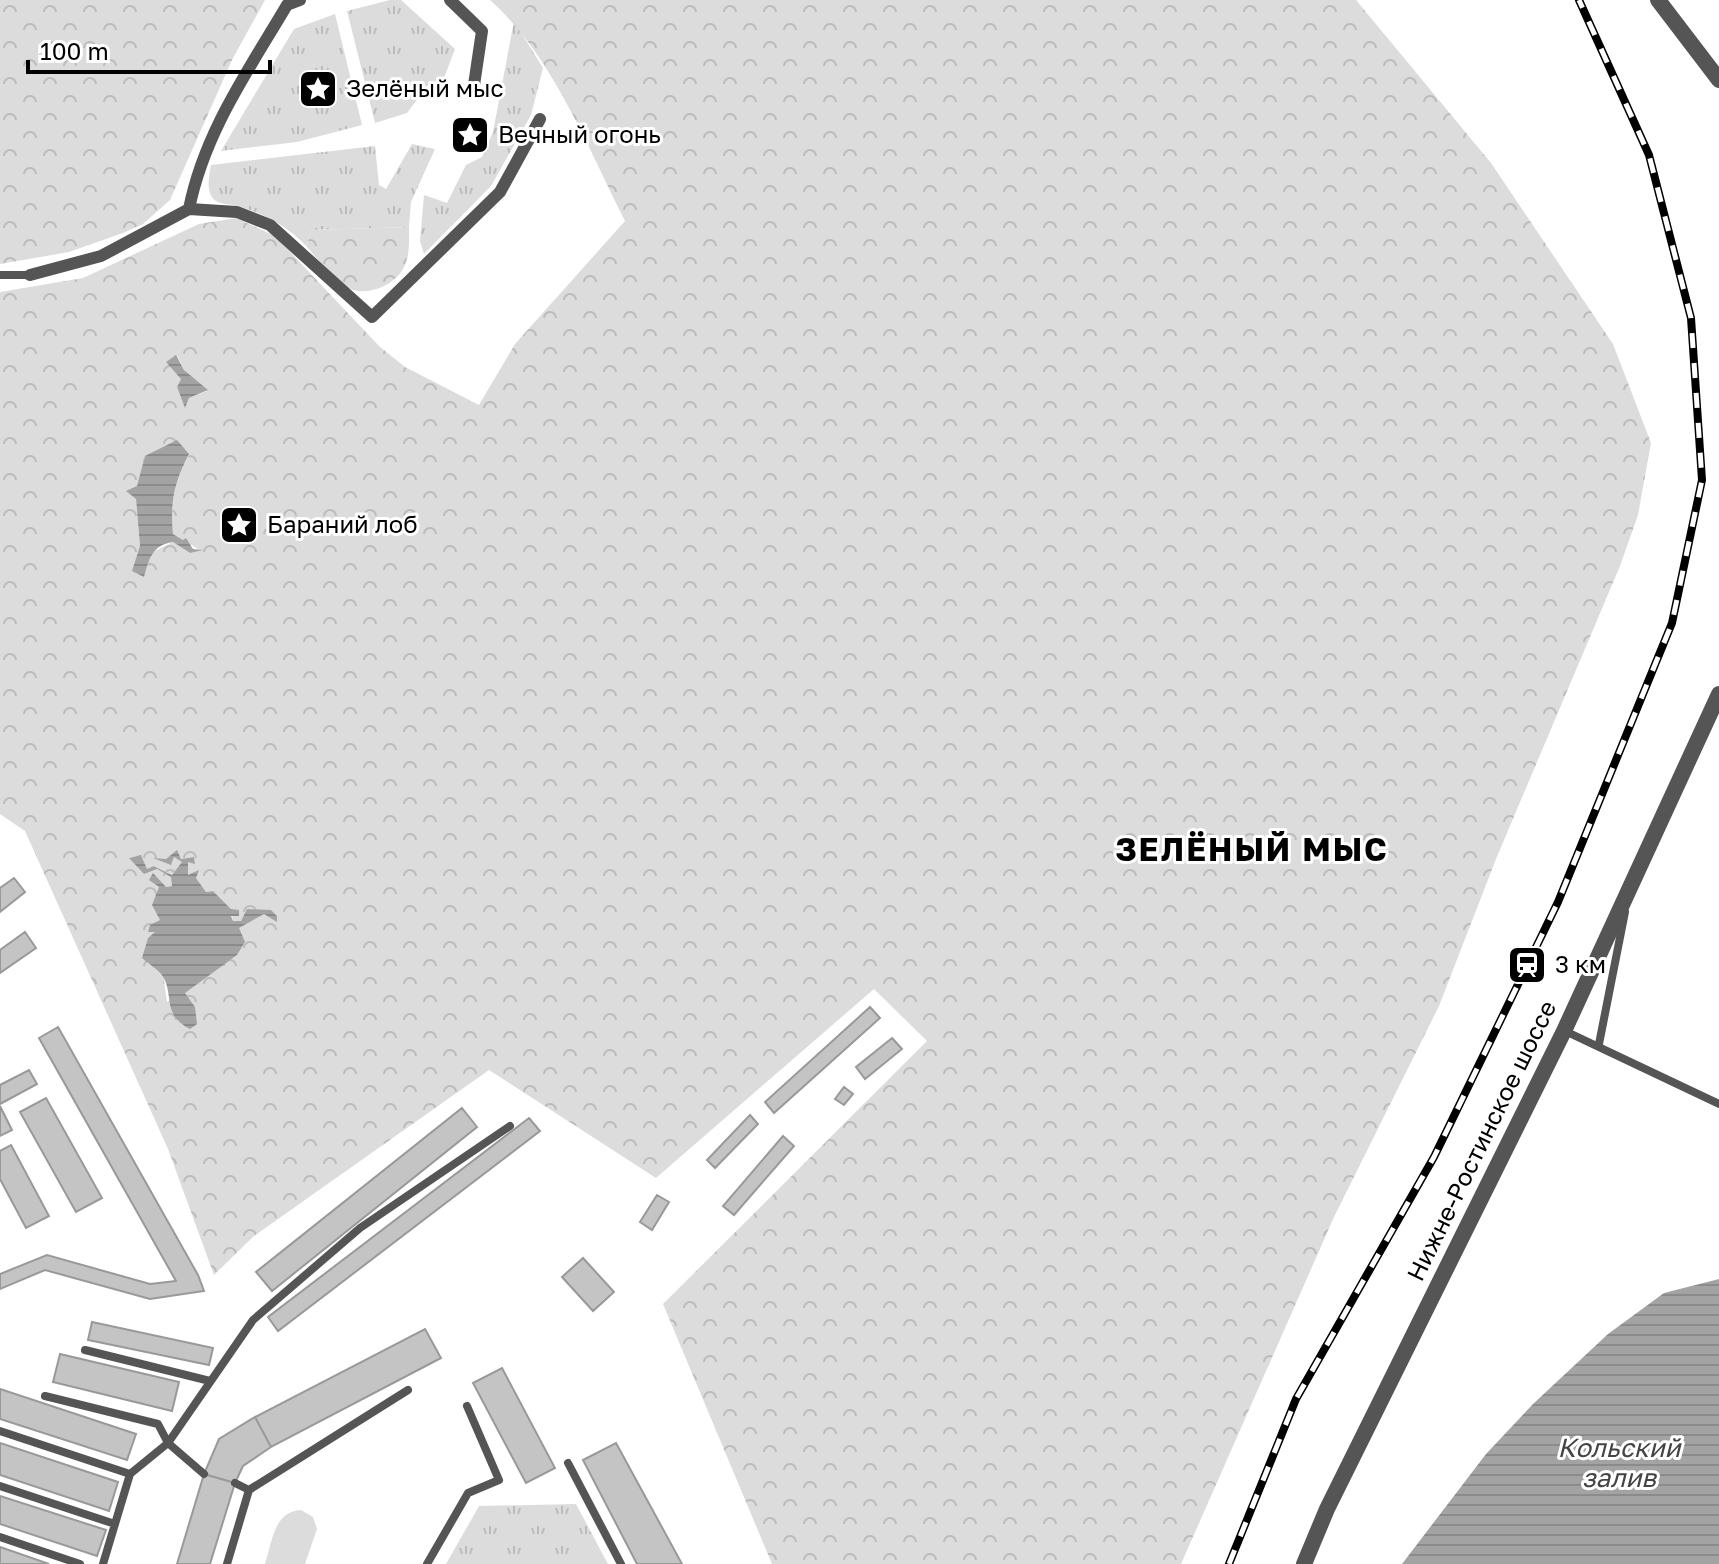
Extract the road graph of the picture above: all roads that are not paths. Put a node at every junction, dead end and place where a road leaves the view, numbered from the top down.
1 (300, 0) edge
2 (450, 0) edge
3 (1658, 0) edge
4 (1719, 80) edge
5 (474, 85) dead end
6 (540, 119) dead end
7 (189, 209) junction
8 (0, 275) edge
9 (30, 275) joint
10 (1719, 694) edge
11 (1628, 896) junction
12 (1564, 1031) junction
13 (1599, 1044) junction
14 (1719, 1104) edge
15 (510, 1126) dead end
16 (85, 1350) dead end
17 (210, 1381) junction
18 (408, 1390) dead end
19 (45, 1396) dead end
20 (467, 1406) dead end
21 (0, 1431) edge
22 (168, 1443) junction
23 (568, 1463) dead end
24 (130, 1474) junction
25 (204, 1474) dead end
26 (235, 1483) dead end
27 (0, 1486) edge
28 (249, 1490) junction
29 (115, 1524) junction
30 (0, 1537) edge
31 (80, 1564) edge
32 (103, 1564) edge
33 (227, 1564) edge
34 (427, 1564) edge
35 (621, 1564) edge
36 (1304, 1564) edge

1 - 7 street
2 - 5 street
3 - 4 street
6 - 7 street
7 - 9 street
8 - 9 lane
10 - 11 street, Нижне-Ростинское шоссе
11 - 12 street, Нижне-Ростинское шоссе
11 - 13 lane
12 - 13 lane
12 - 36 street, Нижне-Ростинское шоссе
13 - 14 lane
15 - 17 lane
16 - 17 lane
17 - 22 lane
18 - 28 lane
19 - 22 lane
20 - 34 lane
21 - 24 lane
22 - 24 lane
22 - 25 lane
23 - 35 lane
24 - 29 lane
26 - 28 lane
27 - 29 lane
28 - 33 lane
29 - 32 lane
30 - 31 lane

